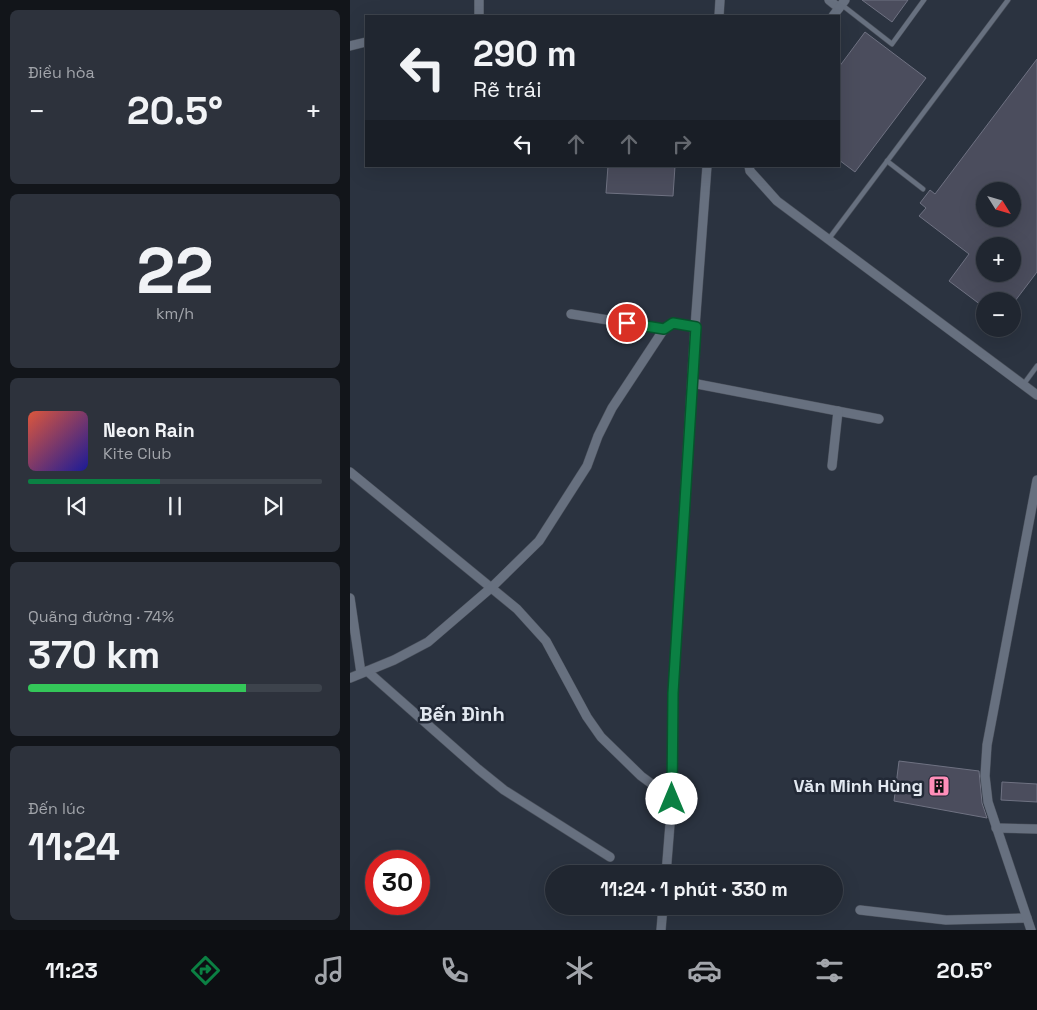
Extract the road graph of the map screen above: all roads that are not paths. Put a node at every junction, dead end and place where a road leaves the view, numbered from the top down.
1 (479, 0) edge
2 (720, 0) edge
3 (829, 0) edge
4 (924, 0) edge
5 (1008, 0) edge
6 (842, 4) edge
7 (479, 15) edge
8 (719, 15) edge
9 (834, 15) edge
10 (365, 42) edge
11 (350, 46) edge
12 (887, 161) junction
13 (708, 167) edge
14 (749, 167) edge
15 (923, 189) dead end
16 (828, 240) junction
17 (572, 314) dead end
18 (696, 327) junction
19 (664, 329) junction
20 (1037, 366) edge
21 (692, 383) junction
22 (1023, 385) junction
23 (1037, 395) edge
24 (838, 411) junction
25 (879, 419) dead end
26 (832, 466) dead end
27 (350, 472) edge
28 (1037, 480) edge
29 (492, 587) junction
30 (350, 598) edge
31 (364, 672) junction
32 (350, 678) edge
33 (672, 799) junction
34 (996, 828) junction
35 (1037, 829) edge
36 (610, 857) dead end
37 (667, 865) edge
38 (860, 910) dead end
39 (662, 915) edge
40 (1027, 918) junction
41 (661, 930) edge
42 (1031, 930) edge

1 - 7 street
2 - 8 street
3 - 6 street
4 - 6 lane
5 - 12 lane
6 - 9 street
10 - 11 street
12 - 15 lane
12 - 16 lane
13 - 18 street
14 - 16 street
16 - 22 street
17 - 19 street
18 - 19 street
18 - 21 street
19 - 29 street
20 - 22 lane
21 - 24 street
21 - 33 street
22 - 23 street
24 - 25 street
24 - 26 street
27 - 29 street
28 - 34 street
29 - 31 street
29 - 33 street
30 - 31 street
31 - 32 street
31 - 36 street
33 - 37 street
34 - 35 street
34 - 40 street
38 - 40 street
39 - 41 street
40 - 42 street

